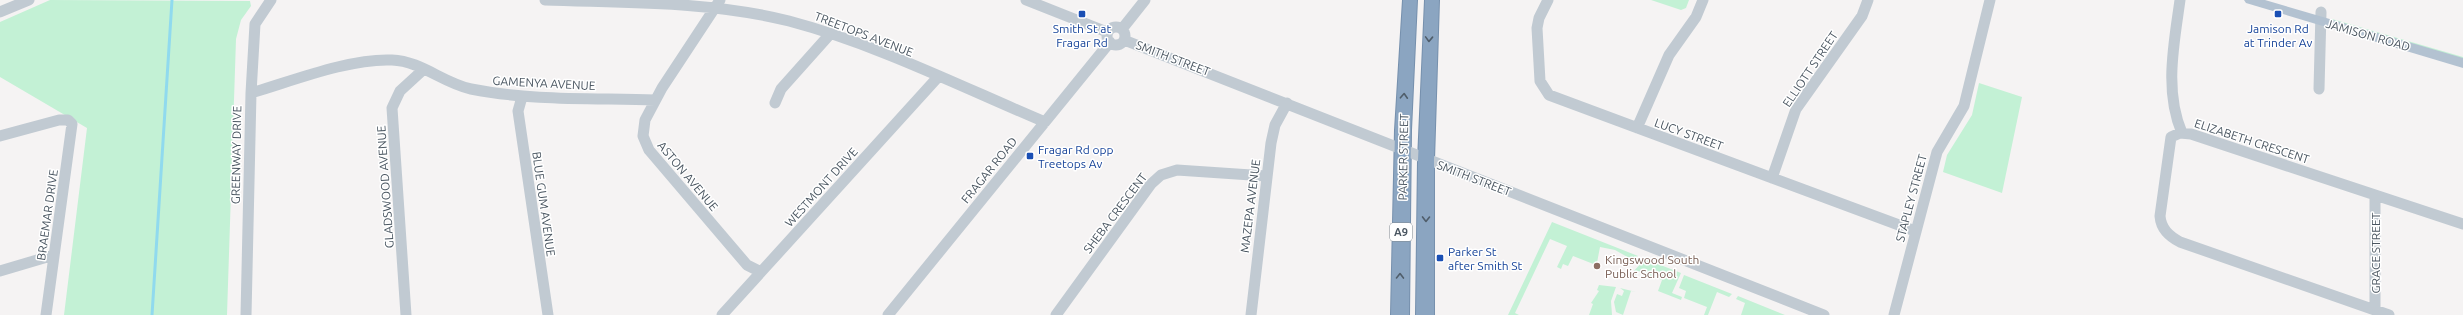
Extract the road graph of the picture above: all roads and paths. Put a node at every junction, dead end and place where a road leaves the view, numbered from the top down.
1 (29, 0) edge
2 (271, 0) edge
3 (545, 0) edge
4 (1026, 0) edge
5 (1146, 0) edge
6 (1410, 0) edge
7 (1432, 0) edge
8 (1548, 0) edge
9 (1703, 0) edge
10 (1868, 0) edge
11 (1990, 0) edge
12 (2180, 0) edge
13 (2250, 0) edge
14 (2282, 0) edge
15 (628, 1) edge
16 (717, 4) edge
17 (0, 12) edge
18 (2320, 16) junction
19 (831, 33) junction
20 (1123, 34) junction
21 (1109, 37) junction
22 (2463, 54) edge
23 (2463, 63) edge
24 (424, 70) junction
25 (938, 77) junction
26 (2319, 89) dead end
27 (251, 93) junction
28 (522, 97) junction
29 (656, 100) junction
30 (775, 103) dead end
31 (1287, 103) junction
32 (1045, 122) junction
33 (1637, 128) junction
34 (2182, 132) junction
35 (0, 136) edge
36 (1403, 149) junction
37 (1426, 160) junction
38 (1266, 176) junction
39 (1772, 178) junction
40 (2375, 195) junction
41 (2463, 224) edge
42 (1915, 231) junction
43 (54, 256) junction
44 (0, 271) edge
45 (761, 272) junction
46 (2375, 310) junction
47 (46, 315) edge
48 (246, 315) edge
49 (406, 315) edge
50 (548, 315) edge
51 (722, 315) edge
52 (888, 315) edge
53 (1056, 315) edge
54 (1251, 315) edge
55 (1400, 315) edge
56 (1425, 315) edge
57 (1824, 315) edge
58 (1894, 315) edge
59 (2389, 315) edge

1 - 17 street
2 - 27 street, GREENWAY DRIVE
3 - 15 street, TREETOPS AVENUE
4 - 21 street
5 - 20 street
36 -> 6 highway, PARKER STREET / A9
7 -> 37 highway, PARKER STREET / A9
8 - 33 street, LUCY STREET
9 - 33 street
10 - 39 street, ELLIOTT STREET
11 - 42 street, STAPLEY STREET
12 - 34 street
13 - 18 main road, JAMISON ROAD
14 - 18 main road, JAMISON ROAD
15 - 16 street, TREETOPS AVENUE
16 - 19 street, TREETOPS AVENUE
16 - 29 street, ASTON AVENUE
18 - 22 main road, JAMISON ROAD
18 - 23 main road, JAMISON ROAD
18 - 26 street
19 - 25 street, TREETOPS AVENUE
19 - 30 street
20 - 21 street
20 - 21 street
20 - 31 street, SMITH STREET
21 - 32 street, FRAGAR ROAD
24 - 27 street, GAMENYA AVENUE
24 - 28 street, GAMENYA AVENUE
24 - 49 street, GLADSWOOD AVENUE
25 - 32 street, TREETOPS AVENUE
25 - 45 street, WESTMONT DRIVE
27 - 48 street, GREENWAY DRIVE
28 - 29 street, GAMENYA AVENUE
28 - 50 street, BLUE GUM AVENUE
29 - 45 street, ASTON AVENUE
31 - 36 street, SMITH STREET
31 - 38 street, MAZEPA AVENUE
32 - 52 street, FRAGAR ROAD
33 - 39 street, LUCY STREET
34 - 40 street, ELIZABETH CRESCENT
34 - 46 street, ELIZABETH CRESCENT
35 - 43 street, BRAEMAR DRIVE
36 - 37 street, SMITH STREET
55 -> 36 highway, PARKER STREET / A9
37 -> 56 highway, PARKER STREET / A9
37 - 57 street, SMITH STREET
38 - 53 street, SHEBA CRESCENT
38 - 54 street, MAZEPA AVENUE
39 - 42 street, LUCY STREET
40 - 41 street, ELIZABETH CRESCENT
40 - 46 street, GRACE STREET
42 - 58 street, STAPLEY STREET
43 - 44 street
43 - 47 street, BRAEMAR DRIVE
45 - 51 street, WESTMONT DRIVE
46 - 59 street, ELIZABETH CRESCENT

